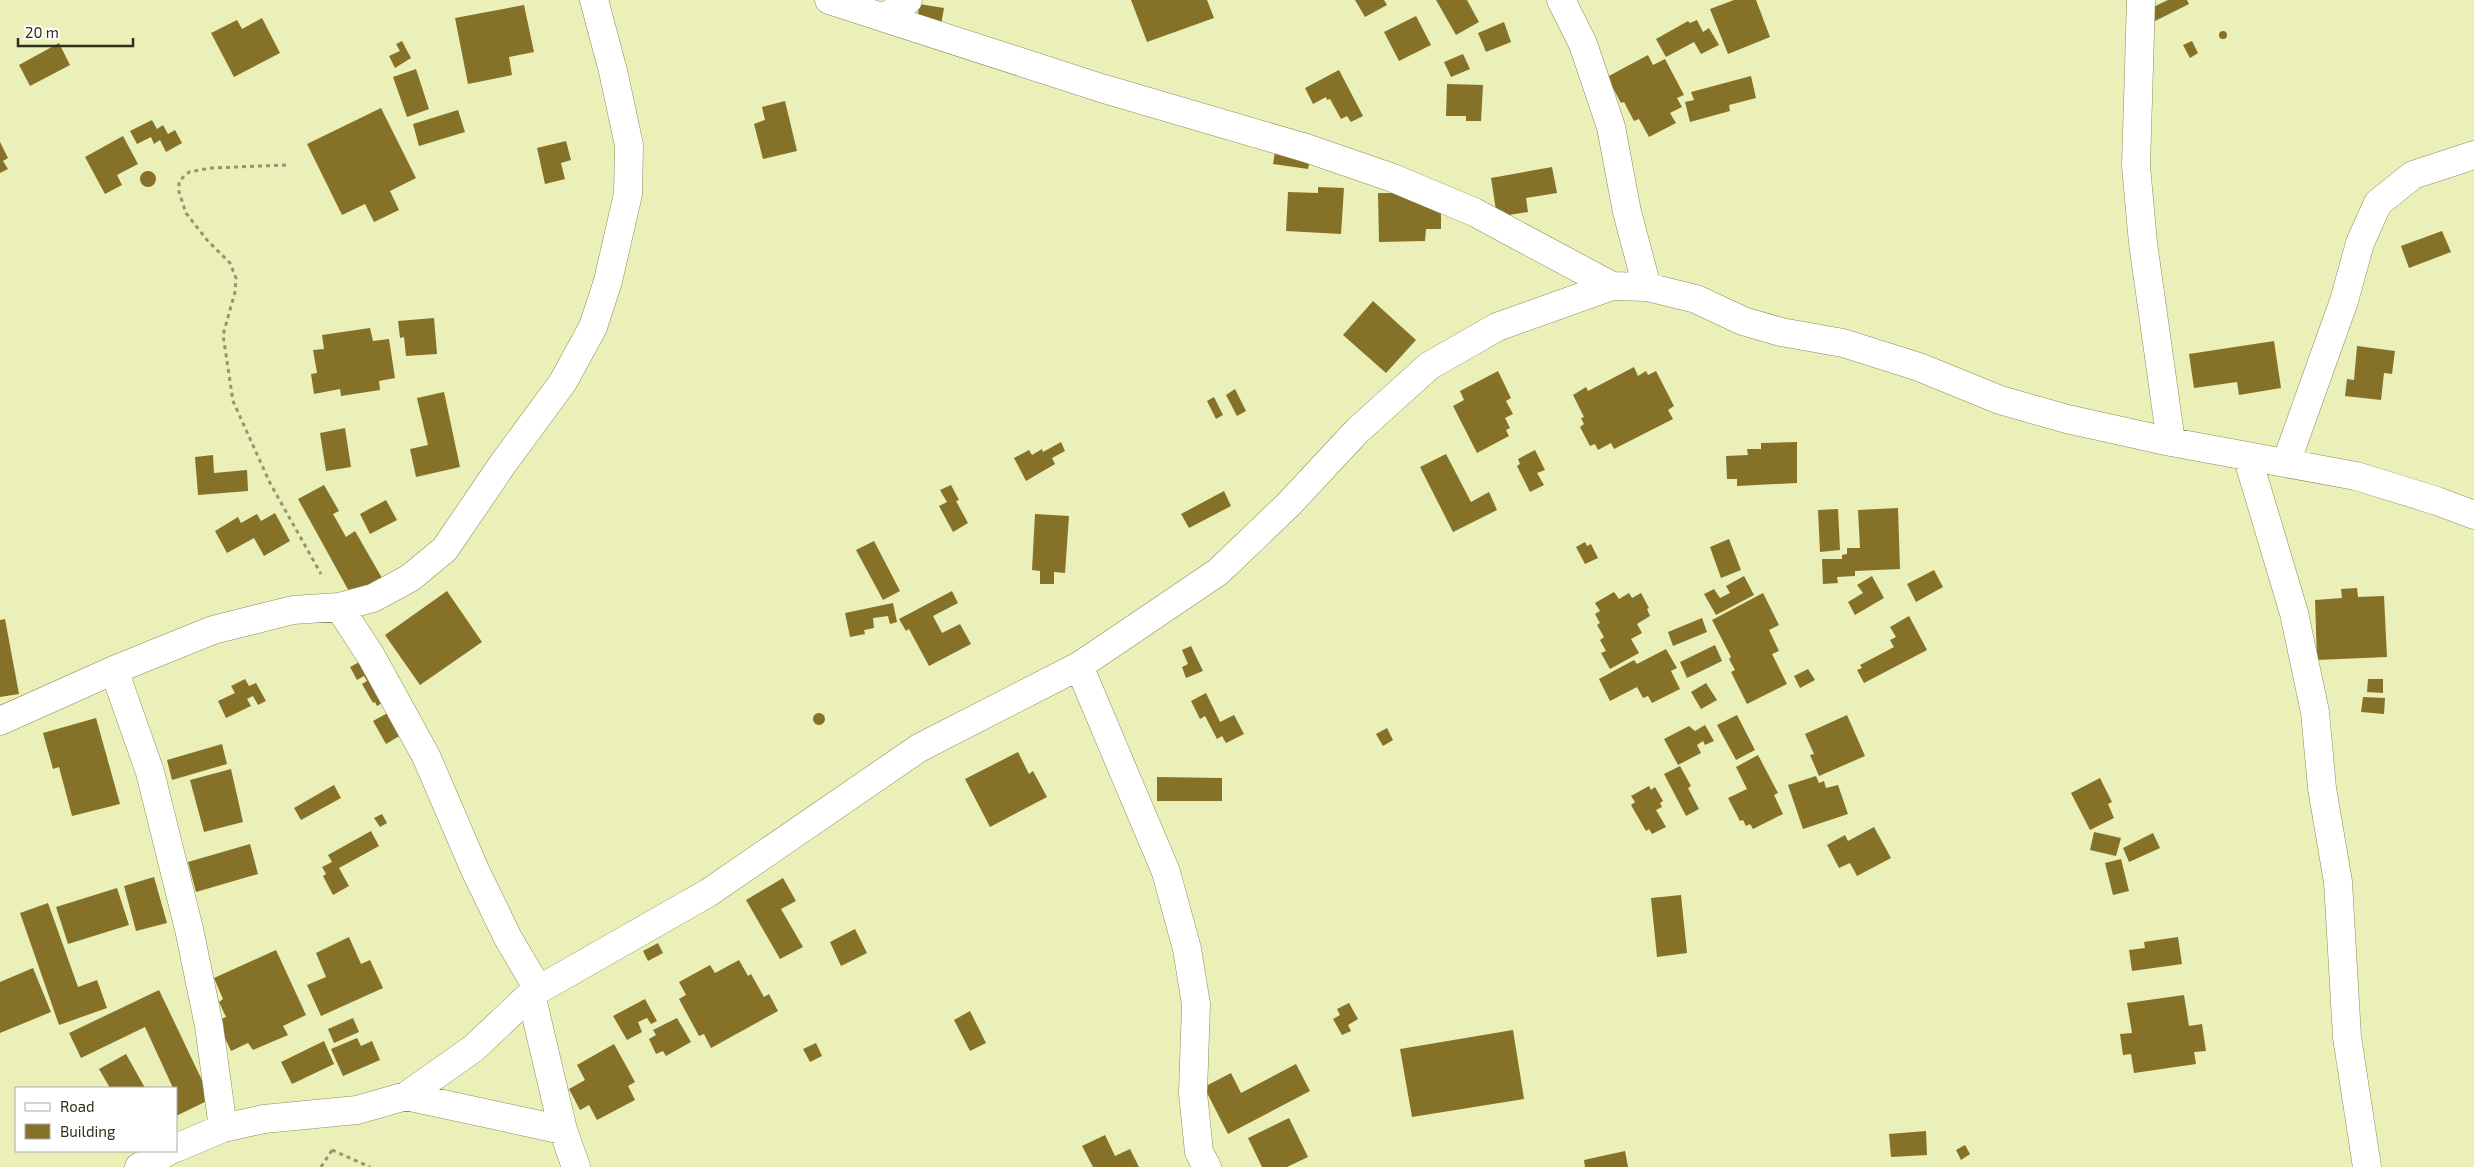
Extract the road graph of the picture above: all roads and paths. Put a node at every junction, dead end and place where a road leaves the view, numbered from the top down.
1 (594, 0) edge
2 (829, 0) edge
3 (908, 0) edge
4 (1561, 0) edge
5 (2142, 0) edge
6 (885, 18) junction
7 (2474, 155) edge
8 (286, 165) dead end
9 (1612, 286) junction
10 (1647, 287) junction
11 (2171, 442) junction
12 (2247, 456) junction
13 (2286, 463) junction
14 (2474, 515) edge
15 (339, 607) junction
16 (1080, 666) junction
17 (114, 670) junction
18 (0, 721) edge
19 (534, 992) junction
20 (406, 1096) junction
21 (223, 1128) junction
22 (563, 1130) junction
23 (178, 1147) edge
24 (332, 1150) dead end
25 (167, 1152) edge
26 (139, 1167) edge
27 (370, 1167) edge
28 (576, 1167) edge
29 (1207, 1167) edge
30 (2367, 1167) edge

1 - 15 street
2 - 6 street
3 - 6 street
4 - 10 street
5 - 11 street
6 - 9 street
7 - 13 street
8 - 15 path
9 - 10 street
9 - 16 street
10 - 11 street
11 - 12 street
12 - 13 street
12 - 30 street
13 - 14 street
15 - 17 street
15 - 19 street
16 - 19 street
16 - 29 street
17 - 18 street
17 - 21 street
19 - 20 street
19 - 22 street
20 - 21 street
20 - 22 street
21 - 23 street
22 - 28 street
24 - 27 path
25 - 26 street

